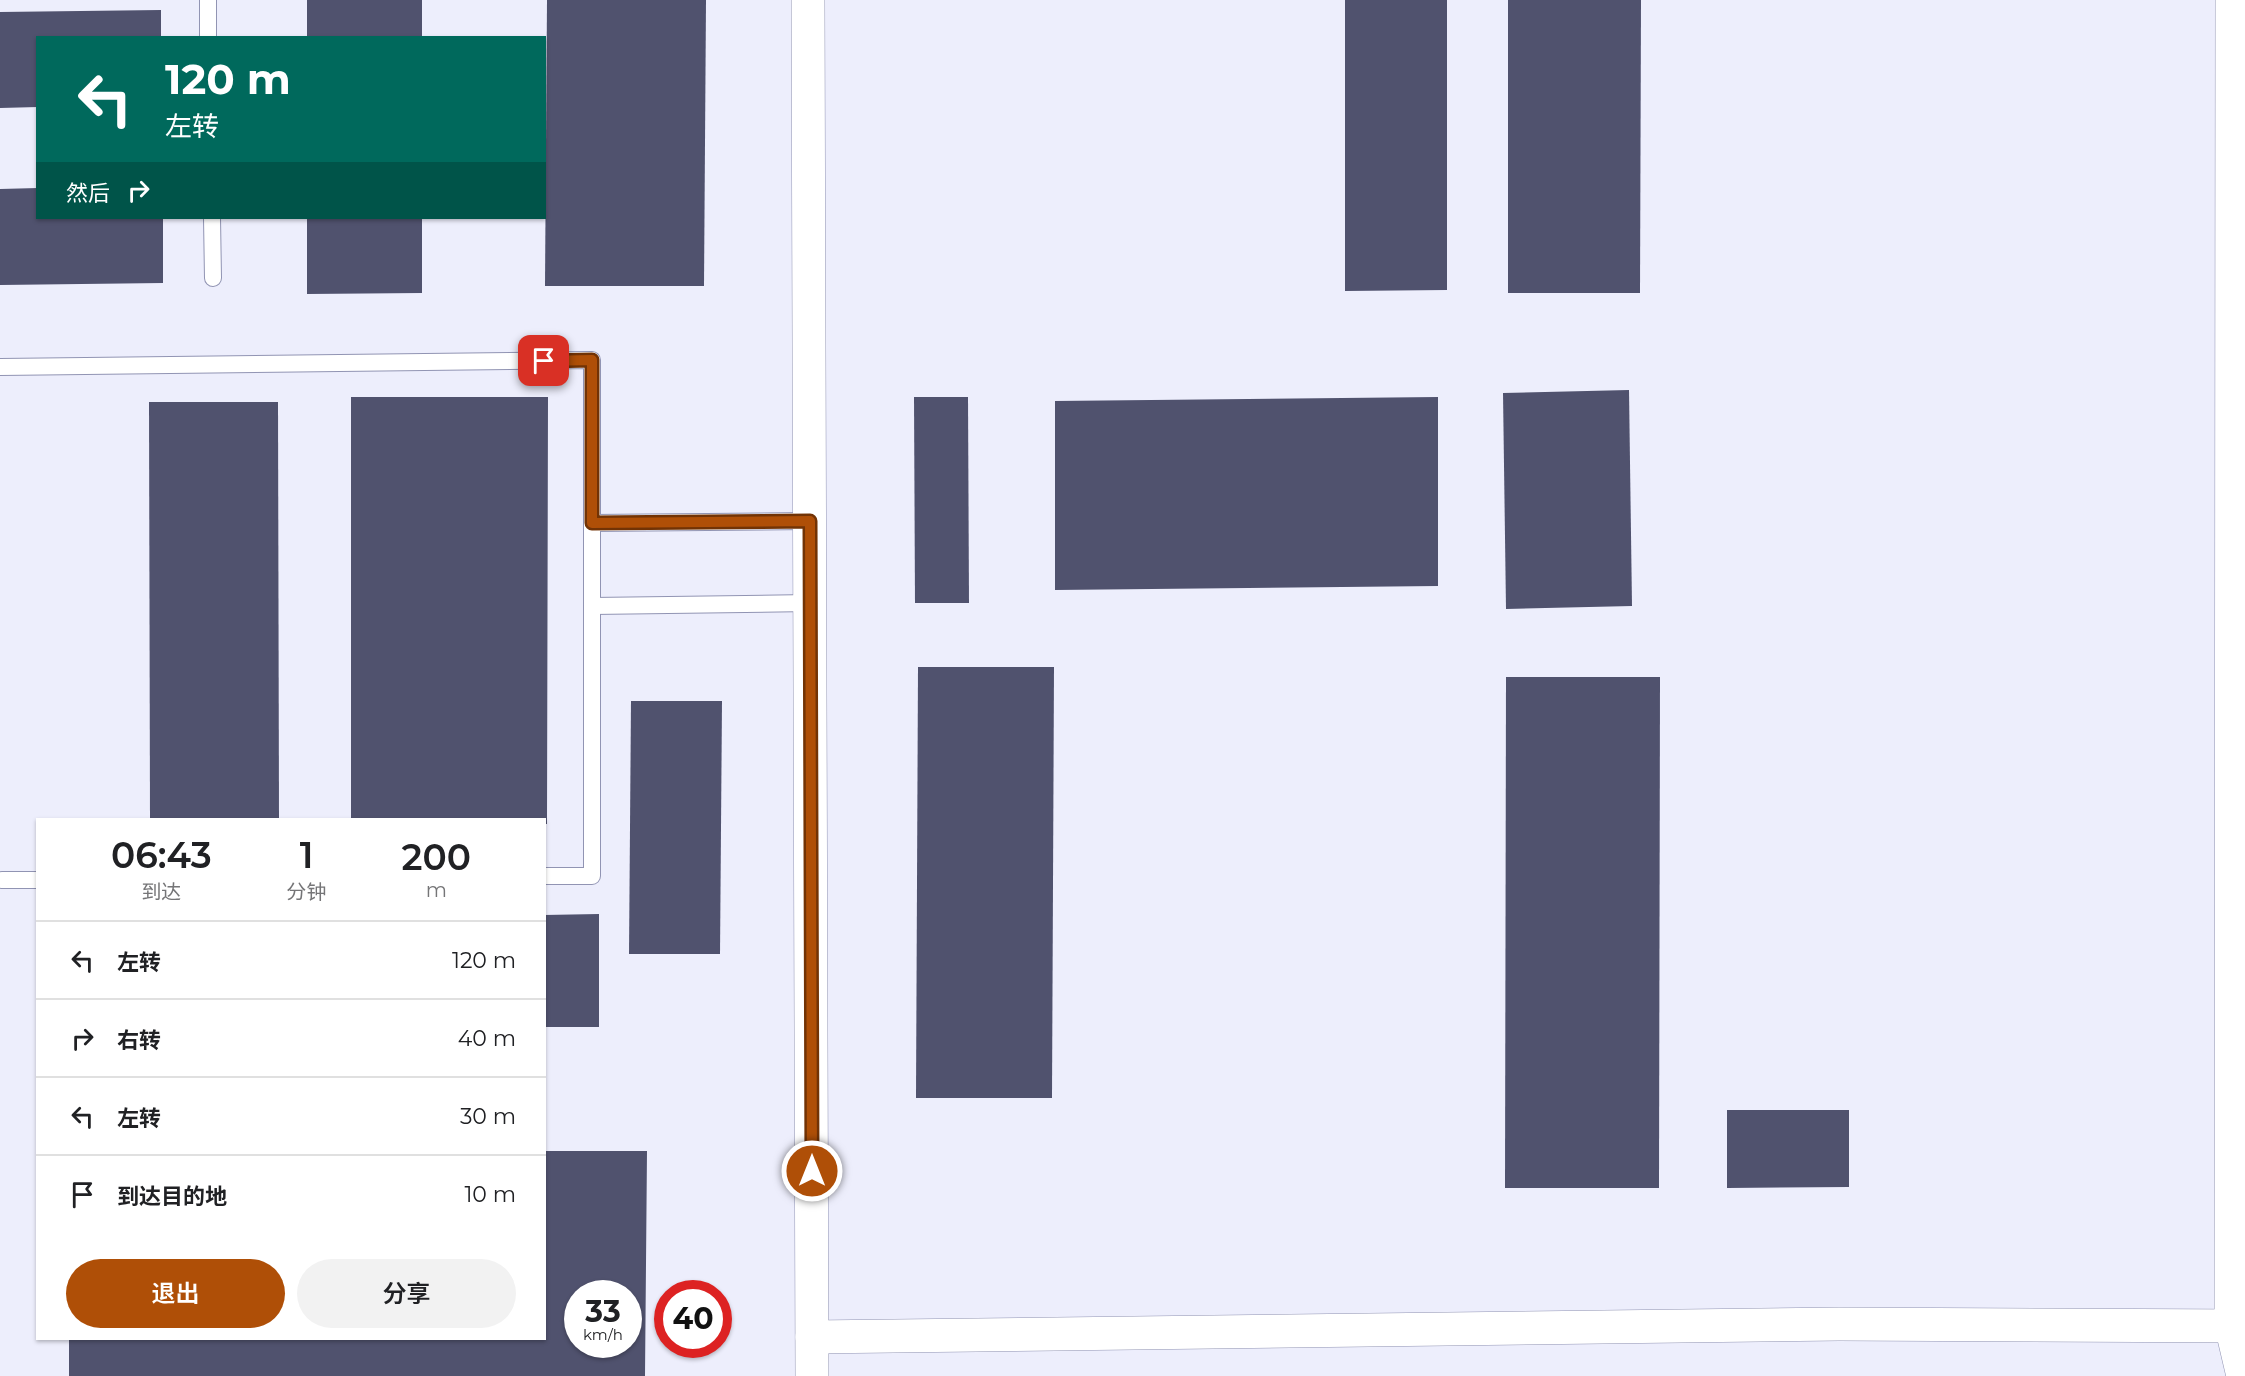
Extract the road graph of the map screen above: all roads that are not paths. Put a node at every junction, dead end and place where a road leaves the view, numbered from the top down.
1 (208, 0) edge
2 (808, 0) edge
3 (2232, 0) edge
4 (208, 36) edge
5 (212, 219) edge
6 (213, 278) dead end
7 (0, 367) edge
8 (810, 521) junction
9 (592, 523) junction
10 (810, 603) junction
11 (592, 606) junction
12 (546, 876) edge
13 (2, 880) dead end
14 (36, 880) edge
15 (2238, 1325) edge
16 (812, 1337) junction
17 (812, 1376) edge
18 (2242, 1376) edge

1 - 4 lane
2 - 8 street
3 - 15 street
5 - 6 lane
7 - 9 lane
8 - 9 lane
8 - 10 street
9 - 11 lane
10 - 11 lane
10 - 16 street
11 - 12 lane
13 - 14 lane
15 - 16 street
15 - 18 street
16 - 17 street

